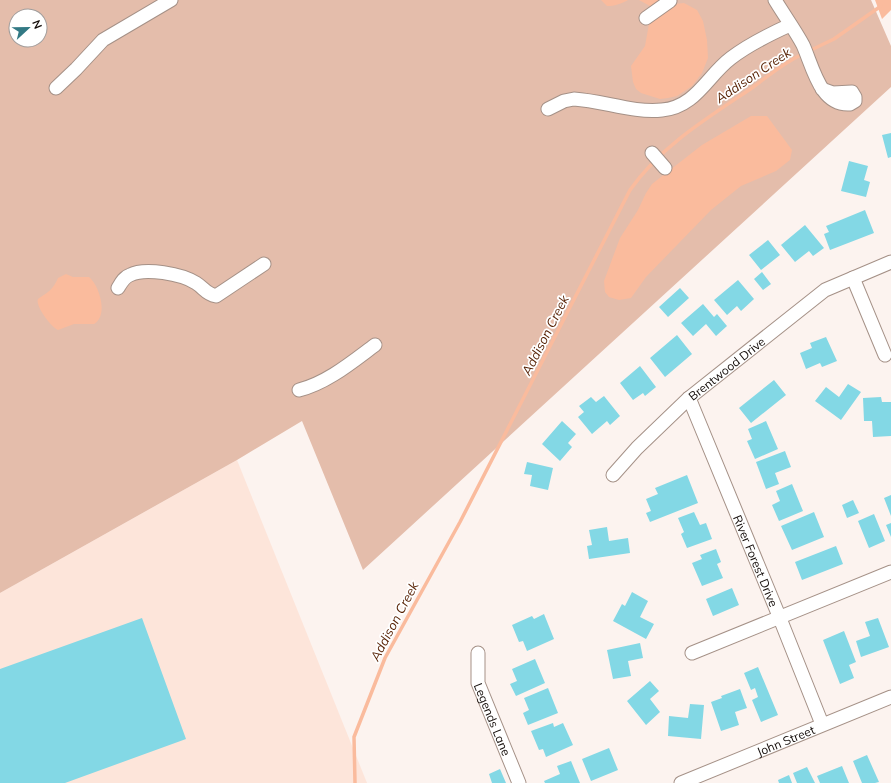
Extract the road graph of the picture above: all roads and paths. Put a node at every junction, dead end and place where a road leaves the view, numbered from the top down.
1 (171, 0) edge
2 (775, 0) edge
3 (670, 1) dead end
4 (646, 18) dead end
5 (790, 25) junction
6 (56, 88) dead end
7 (822, 90) dead end
8 (548, 109) dead end
9 (652, 153) dead end
10 (664, 166) dead end
11 (891, 262) edge
12 (264, 264) dead end
13 (853, 278) junction
14 (118, 288) dead end
15 (375, 345) dead end
16 (885, 355) dead end
17 (299, 390) dead end
18 (689, 398) junction
19 (613, 474) dead end
20 (891, 572) edge
21 (780, 616) junction
22 (478, 653) dead end
23 (692, 653) dead end
24 (891, 697) edge
25 (822, 724) junction
26 (520, 783) edge
27 (681, 783) edge

1 - 6 street
2 - 5 street
3 - 4 street
5 - 7 street
5 - 8 street
9 - 10 street
11 - 13 street, Brentwood Drive
12 - 14 street
13 - 16 street
13 - 18 street, Brentwood Drive
15 - 17 street
18 - 19 street, Brentwood Drive
18 - 21 street, River Forest Drive
20 - 21 street
21 - 23 street
21 - 25 street, River Forest Drive
22 - 26 street, Legends Lane
24 - 25 street, John Street
25 - 27 street, John Street

